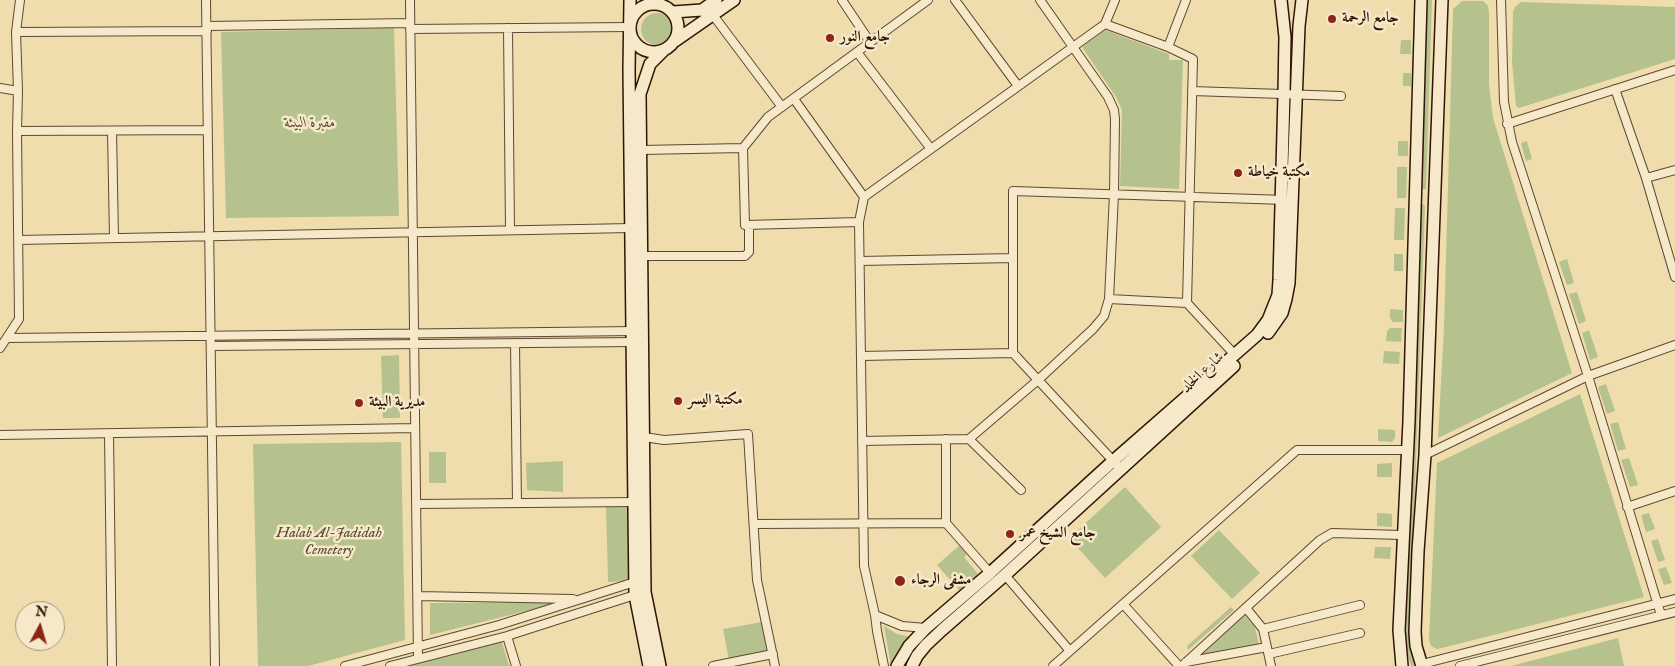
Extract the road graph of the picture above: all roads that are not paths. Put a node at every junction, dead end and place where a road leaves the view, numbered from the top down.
1 (20, 0) edge
2 (206, 0) edge
3 (410, 0) edge
4 (630, 0) edge
5 (716, 0) edge
6 (734, 0) edge
7 (842, 0) edge
8 (928, 0) edge
9 (955, 0) edge
10 (1040, 0) edge
11 (1115, 0) edge
12 (1186, 0) edge
13 (1283, 0) edge
14 (1300, 0) edge
15 (1422, 0) edge
16 (1442, 0) edge
17 (1501, 0) edge
18 (658, 2) edge
19 (673, 12) junction
20 (713, 15) junction
21 (1106, 24) junction
22 (410, 26) junction
23 (207, 28) junction
24 (508, 28) junction
25 (630, 28) junction
26 (16, 32) junction
27 (675, 41) junction
28 (870, 42) junction
29 (1168, 47) junction
30 (1072, 48) junction
31 (663, 51) junction
32 (857, 52) junction
33 (1675, 70) edge
34 (1018, 86) junction
35 (0, 88) edge
36 (1615, 89) junction
37 (18, 91) junction
38 (1192, 91) junction
39 (1284, 94) junction
40 (1297, 95) junction
41 (1341, 96) dead end
42 (794, 99) junction
43 (782, 107) junction
44 (1507, 124) junction
45 (208, 130) junction
46 (17, 131) junction
47 (112, 131) junction
48 (743, 148) junction
49 (931, 149) junction
50 (641, 150) junction
51 (1675, 170) edge
52 (1646, 178) junction
53 (1114, 194) junction
54 (1190, 196) junction
55 (864, 198) junction
56 (1415, 198) junction
57 (1436, 198) junction
58 (1287, 200) junction
59 (859, 222) junction
60 (749, 225) junction
61 (631, 228) junction
62 (510, 230) junction
63 (413, 232) junction
64 (209, 236) junction
65 (114, 238) junction
66 (18, 240) junction
67 (1013, 258) junction
68 (860, 261) junction
69 (638, 263) junction
70 (1675, 277) edge
71 (1109, 299) junction
72 (1187, 303) junction
73 (414, 334) junction
74 (211, 336) junction
75 (637, 336) junction
76 (8, 338) junction
77 (515, 343) junction
78 (414, 344) junction
79 (1675, 345) edge
80 (211, 346) junction
81 (0, 348) edge
82 (1013, 353) junction
83 (1235, 355) junction
84 (861, 356) junction
85 (1588, 376) junction
86 (1038, 380) junction
87 (415, 428) junction
88 (212, 432) junction
89 (110, 434) junction
90 (0, 435) edge
91 (644, 437) junction
92 (946, 439) junction
93 (969, 439) junction
94 (862, 441) junction
95 (1407, 450) junction
96 (1425, 455) junction
97 (1117, 465) junction
98 (1021, 490) dead end
99 (1675, 491) edge
100 (634, 502) junction
101 (517, 503) junction
102 (416, 504) junction
103 (1627, 507) junction
104 (946, 523) junction
105 (754, 524) junction
106 (863, 524) junction
107 (1402, 535) junction
108 (1402, 549) junction
109 (1418, 551) junction
110 (990, 573) junction
111 (1005, 575) junction
112 (640, 581) junction
113 (640, 593) junction
114 (418, 596) junction
115 (1675, 599) edge
116 (580, 600) junction
117 (1122, 604) junction
118 (1658, 604) junction
119 (1360, 605) dead end
120 (1246, 608) junction
121 (1675, 612) edge
122 (1661, 615) junction
123 (875, 616) junction
124 (934, 626) junction
125 (1263, 629) junction
126 (1360, 633) dead end
127 (507, 636) junction
128 (417, 646) junction
129 (1070, 651) junction
130 (1268, 651) junction
131 (773, 654) junction
132 (418, 658) junction
133 (408, 664) edge
134 (1182, 665) edge
135 (1398, 665) edge
136 (1422, 665) edge
137 (112, 666) edge
138 (215, 666) edge
139 (345, 666) edge
140 (390, 666) edge
141 (516, 666) edge
142 (649, 666) edge
143 (660, 666) edge
144 (713, 666) edge
145 (775, 666) edge
146 (884, 666) edge
147 (897, 666) edge
148 (912, 666) edge
149 (1052, 666) edge
150 (1271, 666) edge
151 (1460, 666) edge

1 - 26 street
2 - 23 street
3 - 22 street
4 - 25 street
5 - 19 street
6 - 20 street
7 - 28 street
8 - 28 street
9 - 34 street
10 - 30 street
11 - 21 street
12 - 29 street
13 - 14 street
13 - 39 street
14 - 40 street, شارع الخلد
15 - 56 street
16 - 57 street
17 - 44 street
18 - 19 street
18 - 25 street
19 - 27 street
20 - 27 street
20 - 43 street
21 - 29 street
21 - 30 street
22 - 23 street
22 - 24 street
22 - 63 street
23 - 26 street
23 - 45 street
24 - 25 street
24 - 62 street
25 - 31 street
25 - 61 street
26 - 37 street
27 - 31 street
28 - 32 street
29 - 38 street
30 - 34 street
30 - 53 street
31 - 50 street
32 - 42 street
32 - 49 street
33 - 36 street
34 - 49 street
35 - 37 street
36 - 44 street
36 - 52 street
37 - 46 street
38 - 39 street
38 - 54 street
39 - 40 street
39 - 58 street
40 - 41 street
40 - 58 street, شارع الخلد
42 - 43 street
42 - 55 street
43 - 48 street
44 - 85 street
45 - 47 street
45 - 64 street
46 - 47 street
46 - 66 street
47 - 65 street
48 - 50 street
48 - 60 street
49 - 55 street
50 - 69 street
51 - 52 street
52 - 70 street
53 - 54 street
53 - 67 street
53 - 71 street
54 - 58 street
54 - 72 street
55 - 59 street
56 - 57 street
56 - 95 street
57 - 96 street
58 - 83 street
58 - 97 street, شارع الخلد
59 - 60 street
59 - 68 street
60 - 69 street
61 - 62 street
61 - 69 street
62 - 63 street
63 - 64 street
63 - 73 street
64 - 65 street
64 - 74 street
65 - 66 street
66 - 76 street
67 - 68 street
67 - 82 street
68 - 84 street
69 - 75 street
71 - 72 street
71 - 86 street
72 - 83 street
73 - 74 street
73 - 75 street
73 - 78 street
74 - 76 street
74 - 80 street
75 - 77 street
75 - 91 street
75 - 100 street
76 - 81 street
77 - 78 street
77 - 101 street
78 - 80 street
78 - 87 street
79 - 85 street
80 - 88 street
82 - 84 street
82 - 86 street
83 - 97 street
84 - 94 street
85 - 96 street
85 - 103 street
86 - 93 street
86 - 97 street
87 - 88 street
87 - 102 street
88 - 89 street
88 - 138 street
89 - 90 street
89 - 137 street
91 - 105 street
91 - 112 street
92 - 93 street
92 - 94 street
92 - 104 street
93 - 98 street
94 - 106 street
95 - 107 street
95 - 117 street
96 - 109 street
97 - 110 street
97 - 111 street, شارع الخلد
99 - 103 street
100 - 101 street
100 - 112 street
101 - 102 street
102 - 114 street
103 - 118 street
104 - 106 street
104 - 110 street
105 - 106 street
105 - 131 street
106 - 123 street
107 - 108 street
107 - 120 street
108 - 109 street
108 - 135 street
109 - 136 street
110 - 124 street
111 - 124 street, شارع الخلد
111 - 129 street
112 - 113 street
112 - 116 street
113 - 127 street
113 - 142 street
113 - 143 street
114 - 116 street
114 - 128 street
115 - 118 street
116 - 128 street
117 - 129 street
117 - 134 street
118 - 122 street
118 - 136 street
119 - 125 street
120 - 125 street
120 - 134 street
121 - 122 street
122 - 151 street
123 - 124 street
123 - 146 street
124 - 147 street
124 - 148 street, شارع الخلد
125 - 130 street
126 - 130 street
127 - 132 street
127 - 141 street
128 - 132 street
128 - 139 street
129 - 149 street
130 - 134 street
130 - 150 street
131 - 144 street
131 - 145 street
132 - 133 street
133 - 140 street

